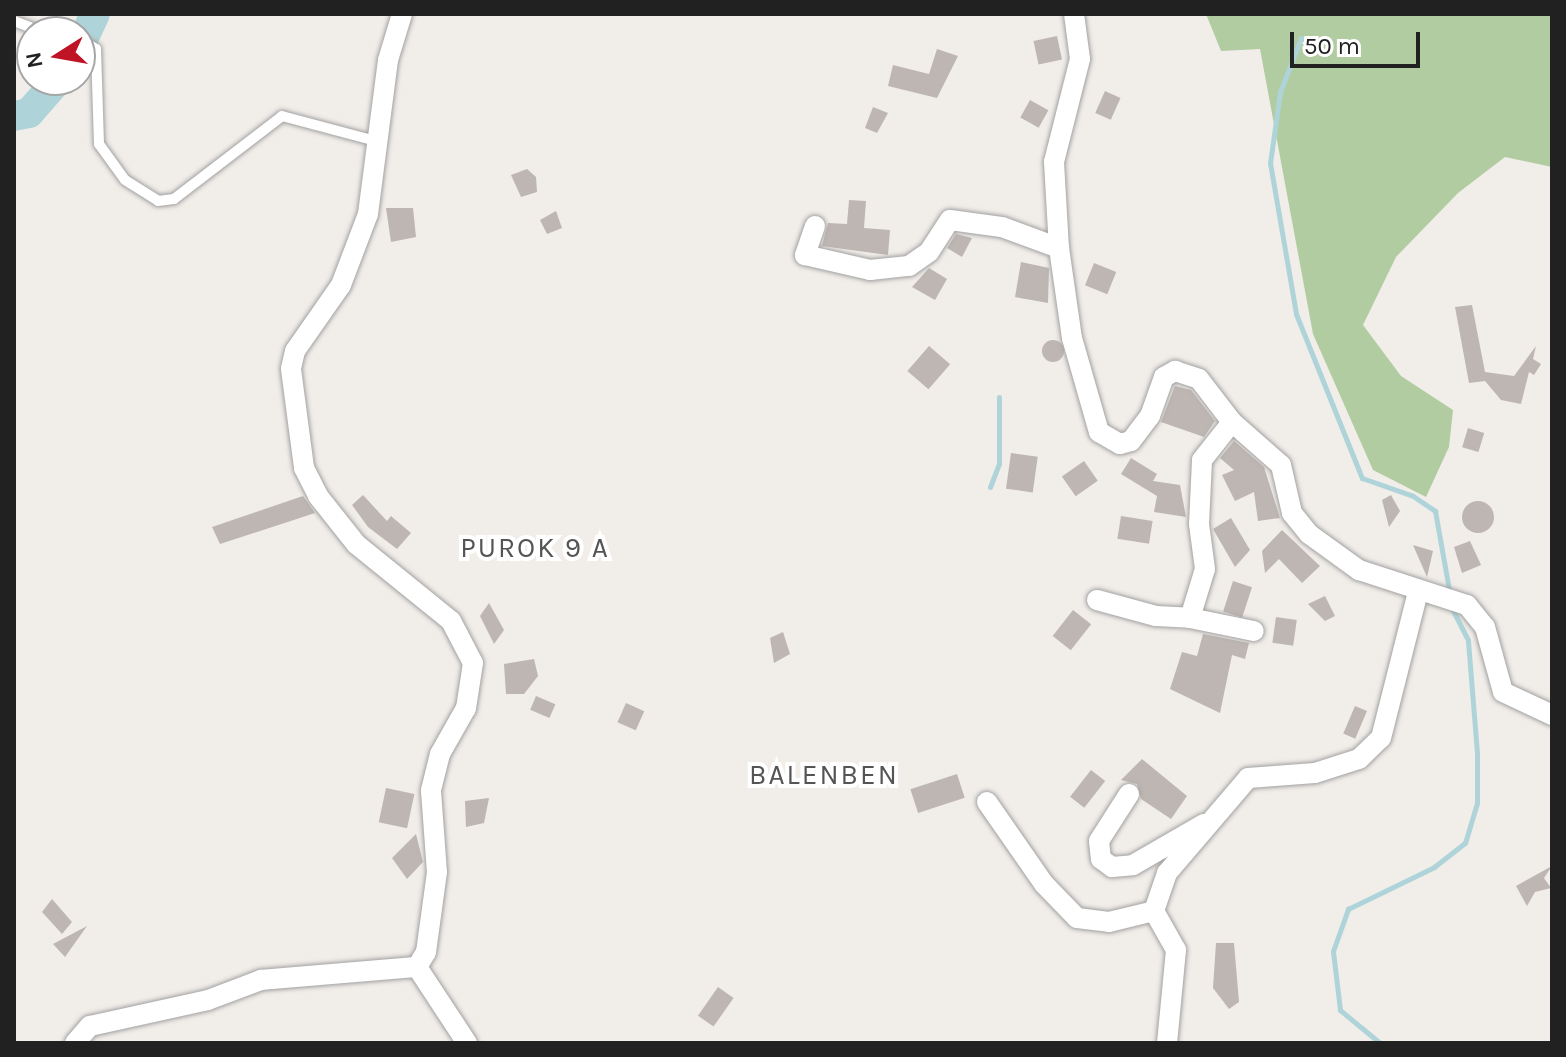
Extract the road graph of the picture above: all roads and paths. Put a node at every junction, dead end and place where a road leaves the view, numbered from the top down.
1 (402, 14) edge
2 (1074, 14) edge
3 (96, 49) edge
4 (376, 141) junction
5 (815, 226) dead end
6 (1059, 248) junction
7 (1232, 422) junction
8 (1426, 593) junction
9 (1097, 600) dead end
10 (1190, 618) junction
11 (1254, 631) dead end
12 (1552, 715) edge
13 (1129, 794) dead end
14 (987, 802) dead end
15 (1204, 824) junction
16 (1154, 911) junction
17 (417, 967) junction
18 (75, 1043) edge
19 (467, 1043) edge
20 (1167, 1043) edge

1 - 4 street
2 - 6 street
3 - 4 lane
4 - 17 street
5 - 6 street
6 - 7 street
7 - 8 street
7 - 10 street
8 - 12 street
8 - 15 street
9 - 10 street
10 - 11 street
13 - 15 street
14 - 16 street
15 - 16 street
16 - 20 street
17 - 18 street
17 - 19 street

